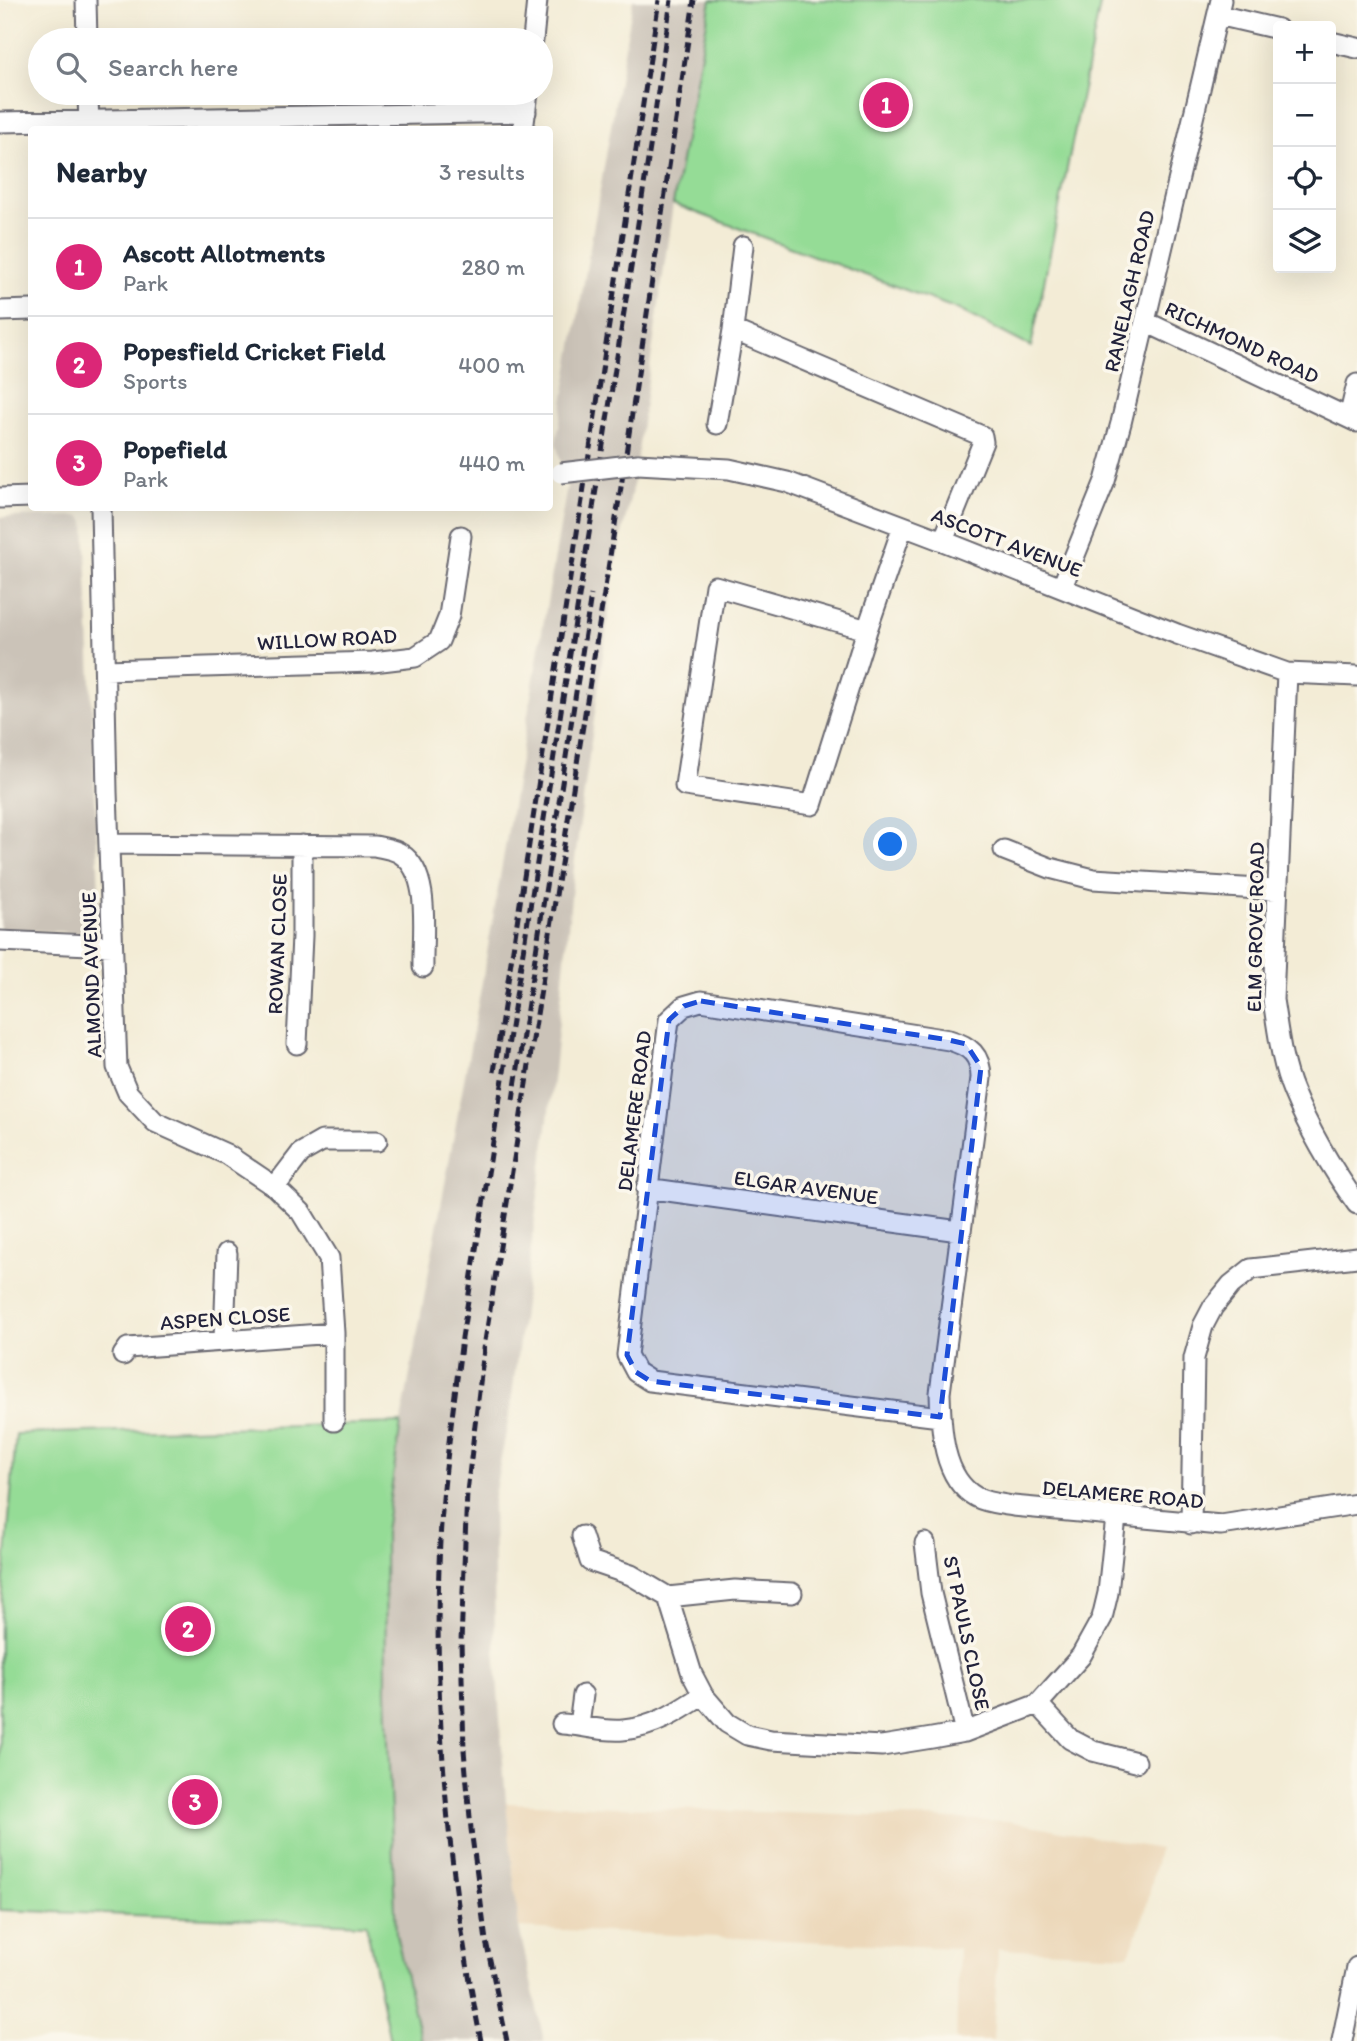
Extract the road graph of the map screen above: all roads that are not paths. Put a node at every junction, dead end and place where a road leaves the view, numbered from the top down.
1 (86, 0) edge
2 (537, 0) edge
3 (1220, 7) edge
4 (1273, 27) edge
5 (87, 28) edge
6 (534, 28) edge
7 (1336, 42) edge
8 (1357, 48) edge
9 (88, 105) edge
10 (526, 111) edge
11 (0, 122) edge
12 (89, 125) edge
13 (743, 246) dead end
14 (28, 310) edge
15 (0, 311) edge
16 (1146, 322) junction
17 (733, 330) junction
18 (1357, 384) edge
19 (1353, 420) edge
20 (717, 424) dead end
21 (555, 474) edge
22 (28, 497) edge
23 (0, 498) edge
24 (101, 511) edge
25 (903, 526) junction
26 (461, 536) dead end
27 (943, 541) junction
28 (1062, 587) junction
29 (867, 630) junction
30 (105, 670) junction
31 (1287, 673) junction
32 (1357, 676) edge
33 (109, 844) junction
34 (302, 845) junction
35 (1004, 850) dead end
36 (1276, 890) junction
37 (0, 941) edge
38 (113, 946) junction
39 (423, 967) dead end
40 (297, 1044) dead end
41 (377, 1141) dead end
42 (275, 1187) junction
43 (646, 1188) junction
44 (1357, 1204) edge
45 (959, 1231) junction
46 (228, 1253) dead end
47 (1357, 1257) edge
48 (334, 1333) junction
49 (224, 1340) junction
50 (124, 1355) dead end
51 (940, 1417) junction
52 (334, 1421) dead end
53 (1357, 1504) edge
54 (1116, 1517) junction
55 (1191, 1524) junction
56 (582, 1536) dead end
57 (925, 1543) dead end
58 (792, 1592) dead end
59 (668, 1597) junction
60 (583, 1695) dead end
61 (703, 1695) junction
62 (1038, 1704) junction
63 (965, 1732) junction
64 (1136, 1762) dead end
65 (1357, 1968) edge
66 (1342, 2041) edge

1 - 5 street
2 - 6 street
3 - 4 street
3 - 16 street, RANELAGH ROAD
7 - 8 street
9 - 12 street
10 - 12 street
11 - 12 street
13 - 17 street
14 - 15 street
16 - 19 street, RICHMOND ROAD
16 - 28 street, RANELAGH ROAD
17 - 20 street
17 - 27 street
18 - 19 street
21 - 25 street, ASCOTT AVENUE, bridge
22 - 23 street
24 - 30 street, ALMOND AVENUE
25 - 27 street, ASCOTT AVENUE
25 - 29 street
26 - 30 street, WILLOW ROAD
27 - 28 street, ASCOTT AVENUE
28 - 31 street, ASCOTT AVENUE
29 - 29 street
30 - 33 street, ALMOND AVENUE
31 - 32 street, ASCOTT AVENUE
31 - 36 street, ELM GROVE ROAD
33 - 34 street, ROWAN CLOSE
33 - 38 street, ALMOND AVENUE
34 - 39 street, ROWAN CLOSE
34 - 40 street, ROWAN CLOSE
35 - 36 street
36 - 44 street, ELM GROVE ROAD
37 - 38 street
38 - 42 street, ALMOND AVENUE
41 - 42 street
42 - 48 street, ALMOND AVENUE
43 - 45 street, ELGAR AVENUE
43 - 45 street, DELAMERE ROAD
43 - 51 street, DELAMERE ROAD
45 - 51 street, DELAMERE ROAD
46 - 49 street
47 - 55 street
48 - 49 street, ASPEN CLOSE
48 - 52 street, ALMOND AVENUE
49 - 50 street, ASPEN CLOSE
51 - 54 street, DELAMERE ROAD
53 - 55 street, DELAMERE ROAD
54 - 55 street, DELAMERE ROAD
54 - 62 street, ST PAULS CLOSE
56 - 59 street
57 - 63 street, ST PAULS CLOSE
58 - 59 street
59 - 61 street, ST PAULS CLOSE
60 - 61 street
61 - 63 street, ST PAULS CLOSE
62 - 63 street, ST PAULS CLOSE
62 - 64 street
65 - 66 street

